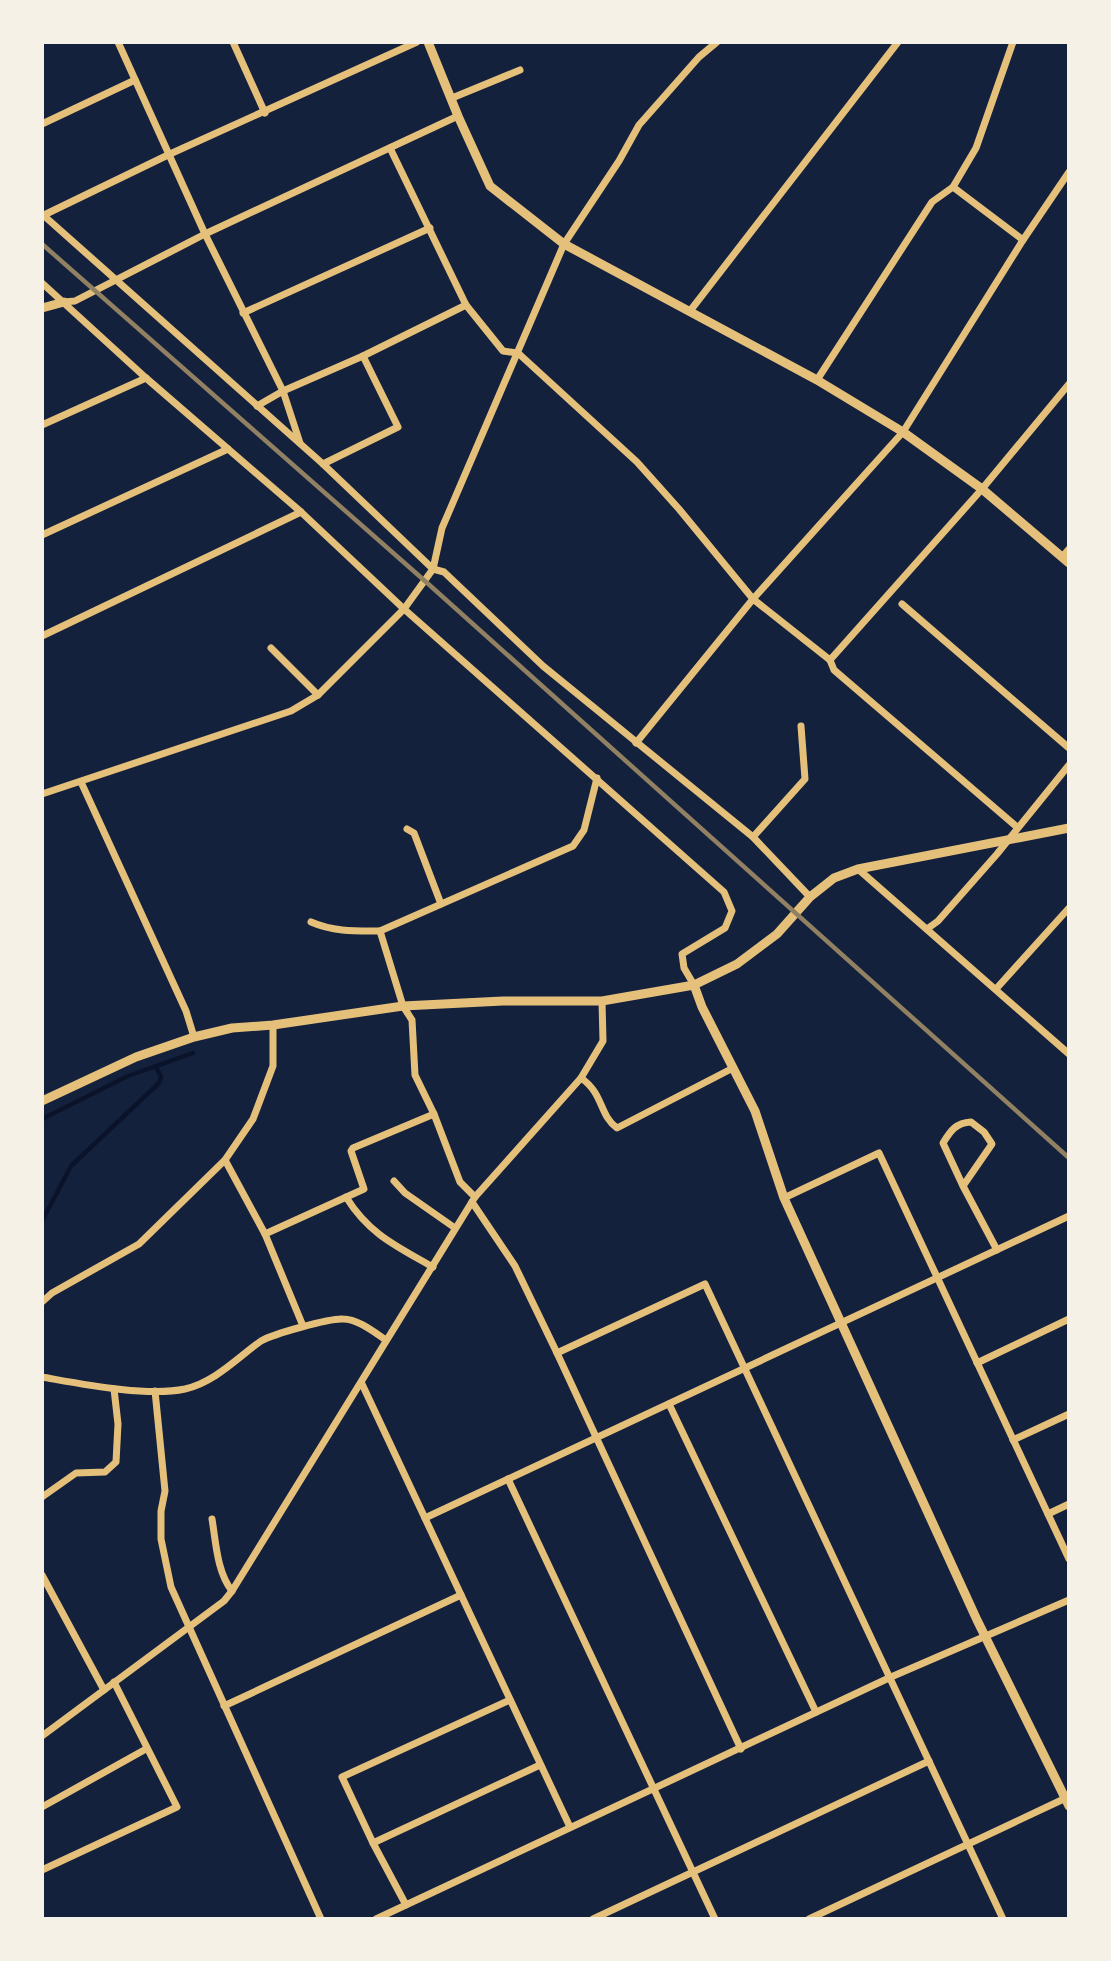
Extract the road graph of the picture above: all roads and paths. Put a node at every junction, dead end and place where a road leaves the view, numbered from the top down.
1 (118, 42) edge
2 (233, 42) edge
3 (417, 42) edge
4 (428, 42) edge
5 (717, 42) edge
6 (898, 42) edge
7 (1013, 42) edge
8 (520, 70) dead end
9 (135, 79) junction
10 (452, 98) junction
11 (265, 113) junction
12 (458, 116) junction
13 (42, 124) edge
14 (390, 148) junction
15 (170, 154) junction
16 (1069, 172) edge
17 (953, 187) junction
18 (43, 214) edge
19 (430, 228) junction
20 (205, 234) junction
21 (1023, 240) junction
22 (564, 244) junction
23 (114, 279) junction
24 (42, 283) edge
25 (64, 302) junction
26 (466, 305) junction
27 (42, 308) edge
28 (690, 311) junction
29 (243, 313) junction
30 (518, 354) junction
31 (363, 356) junction
32 (146, 378) junction
33 (817, 380) junction
34 (1069, 384) edge
35 (283, 391) junction
36 (257, 405) junction
37 (42, 425) edge
38 (902, 432) junction
39 (300, 445) junction
40 (228, 449) junction
41 (323, 464) junction
42 (982, 489) junction
43 (301, 512) junction
44 (42, 535) edge
45 (1069, 549) edge
46 (1065, 560) edge
47 (433, 569) junction
48 (754, 599) junction
49 (902, 604) dead end
50 (404, 609) junction
51 (42, 636) edge
52 (271, 648) dead end
53 (831, 660) junction
54 (318, 695) junction
55 (801, 726) dead end
56 (636, 743) junction
57 (1069, 748) edge
58 (1069, 765) edge
59 (597, 778) junction
60 (81, 782) junction
61 (42, 794) edge
62 (1017, 827) junction
63 (1069, 828) edge
64 (407, 829) dead end
65 (753, 837) junction
66 (1008, 838) junction
67 (859, 869) junction
68 (810, 897) junction
69 (441, 904) junction
70 (1069, 908) edge
71 (311, 922) dead end
72 (927, 929) junction
73 (380, 930) junction
74 (694, 985) junction
75 (996, 989) junction
76 (602, 1001) junction
77 (403, 1006) junction
78 (273, 1025) junction
79 (194, 1037) junction
80 (1069, 1041) edge
81 (1066, 1051) edge
82 (733, 1068) junction
83 (581, 1078) junction
84 (42, 1101) edge
85 (434, 1114) junction
86 (225, 1160) junction
87 (394, 1181) dead end
88 (963, 1186) junction
89 (346, 1197) junction
90 (784, 1198) junction
91 (473, 1200) junction
92 (1069, 1216) edge
93 (455, 1228) junction
94 (265, 1234) junction
95 (997, 1250) junction
96 (433, 1267) junction
97 (937, 1278) junction
98 (42, 1302) edge
99 (1069, 1320) edge
100 (841, 1323) junction
101 (303, 1326) junction
102 (386, 1340) junction
103 (557, 1353) junction
104 (977, 1363) junction
105 (745, 1368) junction
106 (42, 1377) edge
107 (362, 1384) junction
108 (114, 1389) junction
109 (155, 1391) junction
110 (669, 1404) junction
111 (1069, 1414) edge
112 (597, 1438) junction
113 (1013, 1440) junction
114 (508, 1479) junction
115 (42, 1497) edge
116 (1069, 1504) edge
117 (1048, 1514) junction
118 (425, 1518) junction
119 (212, 1519) dead end
120 (1069, 1559) edge
121 (42, 1575) edge
122 (232, 1591) junction
123 (461, 1595) junction
124 (1069, 1600) edge
125 (189, 1626) junction
126 (985, 1637) junction
127 (891, 1677) junction
128 (114, 1682) junction
129 (104, 1690) junction
130 (510, 1700) junction
131 (225, 1706) junction
132 (816, 1712) junction
133 (42, 1736) edge
134 (146, 1749) junction
135 (741, 1749) junction
136 (929, 1761) junction
137 (540, 1765) junction
138 (653, 1789) junction
139 (1068, 1800) edge
140 (42, 1807) edge
141 (570, 1827) junction
142 (373, 1843) junction
143 (968, 1844) junction
144 (42, 1870) edge
145 (693, 1872) junction
146 (406, 1905) junction
147 (321, 1919) edge
148 (376, 1919) edge
149 (593, 1919) edge
150 (715, 1919) edge
151 (809, 1919) edge
152 (1003, 1919) edge

1 - 9 street
2 - 11 street
3 - 11 street
4 - 10 street
5 - 22 street
6 - 28 street
7 - 17 street
8 - 10 street
9 - 13 street
9 - 15 street
10 - 12 street
11 - 15 street
12 - 14 street
12 - 22 street
14 - 19 street
14 - 20 street
15 - 18 street
15 - 20 street
16 - 21 street
17 - 21 street
17 - 33 street
18 - 23 street
19 - 26 street
19 - 29 street
20 - 23 street
20 - 29 street
21 - 38 street
22 - 28 street
22 - 30 street
23 - 25 street
23 - 36 street
24 - 25 street
25 - 27 street
25 - 32 street
26 - 30 street
26 - 31 street
28 - 33 street
29 - 35 street
30 - 47 street
30 - 48 street
31 - 35 street
31 - 41 street
32 - 37 street
32 - 40 street
33 - 38 street
34 - 42 street
35 - 36 street
35 - 39 street
36 - 39 street
38 - 42 street
38 - 48 street
39 - 41 street
40 - 43 street
40 - 44 street
41 - 47 street
42 - 46 street
42 - 53 street
43 - 50 street
43 - 51 street
45 - 46 street
47 - 50 street
47 - 56 street
48 - 53 street
48 - 56 street
49 - 57 street
50 - 54 street
50 - 59 street
52 - 54 street
53 - 62 street
54 - 60 street
55 - 65 street
56 - 65 street
58 - 62 street
59 - 69 street
59 - 74 street
60 - 61 street
60 - 79 street
62 - 66 street
63 - 66 street
64 - 69 street
65 - 68 street
66 - 67 street
66 - 72 street
67 - 68 street
67 - 72 street
68 - 74 street
69 - 73 street
70 - 75 street
71 - 73 street
72 - 75 street
73 - 77 street
74 - 76 street
74 - 82 street
75 - 81 street
76 - 77 street
76 - 83 street
77 - 78 street
77 - 85 street
78 - 79 street
78 - 86 street
79 - 84 street
80 - 81 street
82 - 83 street
82 - 90 street
83 - 91 street
85 - 89 street
85 - 91 street
86 - 94 street
86 - 98 street
87 - 93 street
88 - 88 street
88 - 95 street
89 - 94 street
89 - 96 street
90 - 97 street
90 - 100 street
91 - 93 street
91 - 103 street
92 - 95 street
93 - 96 street
94 - 101 street
95 - 97 street
96 - 102 street
97 - 100 street
97 - 104 street
99 - 104 street
100 - 105 street
100 - 126 street
101 - 102 street
101 - 109 street
102 - 107 street
103 - 105 street
103 - 112 street
104 - 113 street
105 - 110 street
105 - 127 street
106 - 108 street
107 - 118 street
107 - 122 street
108 - 109 street
108 - 115 street
109 - 125 street
110 - 112 street
110 - 132 street
111 - 113 street
112 - 114 street
112 - 135 street
113 - 117 street
114 - 118 street
114 - 138 street
116 - 117 street
117 - 120 street
118 - 123 street
119 - 122 street
121 - 129 street
122 - 125 street
123 - 130 street
123 - 131 street
124 - 126 street
125 - 128 street
125 - 131 street
126 - 127 street
126 - 139 street
127 - 132 street
127 - 136 street
128 - 129 street
128 - 134 street
129 - 133 street
130 - 137 street
130 - 142 street
131 - 147 street
132 - 135 street
134 - 140 street
134 - 144 street
135 - 138 street
136 - 143 street
136 - 145 street
137 - 141 street
137 - 142 street
138 - 141 street
138 - 145 street
139 - 143 street
141 - 146 street
142 - 146 street
143 - 151 street
143 - 152 street
145 - 149 street
145 - 150 street
146 - 148 street

